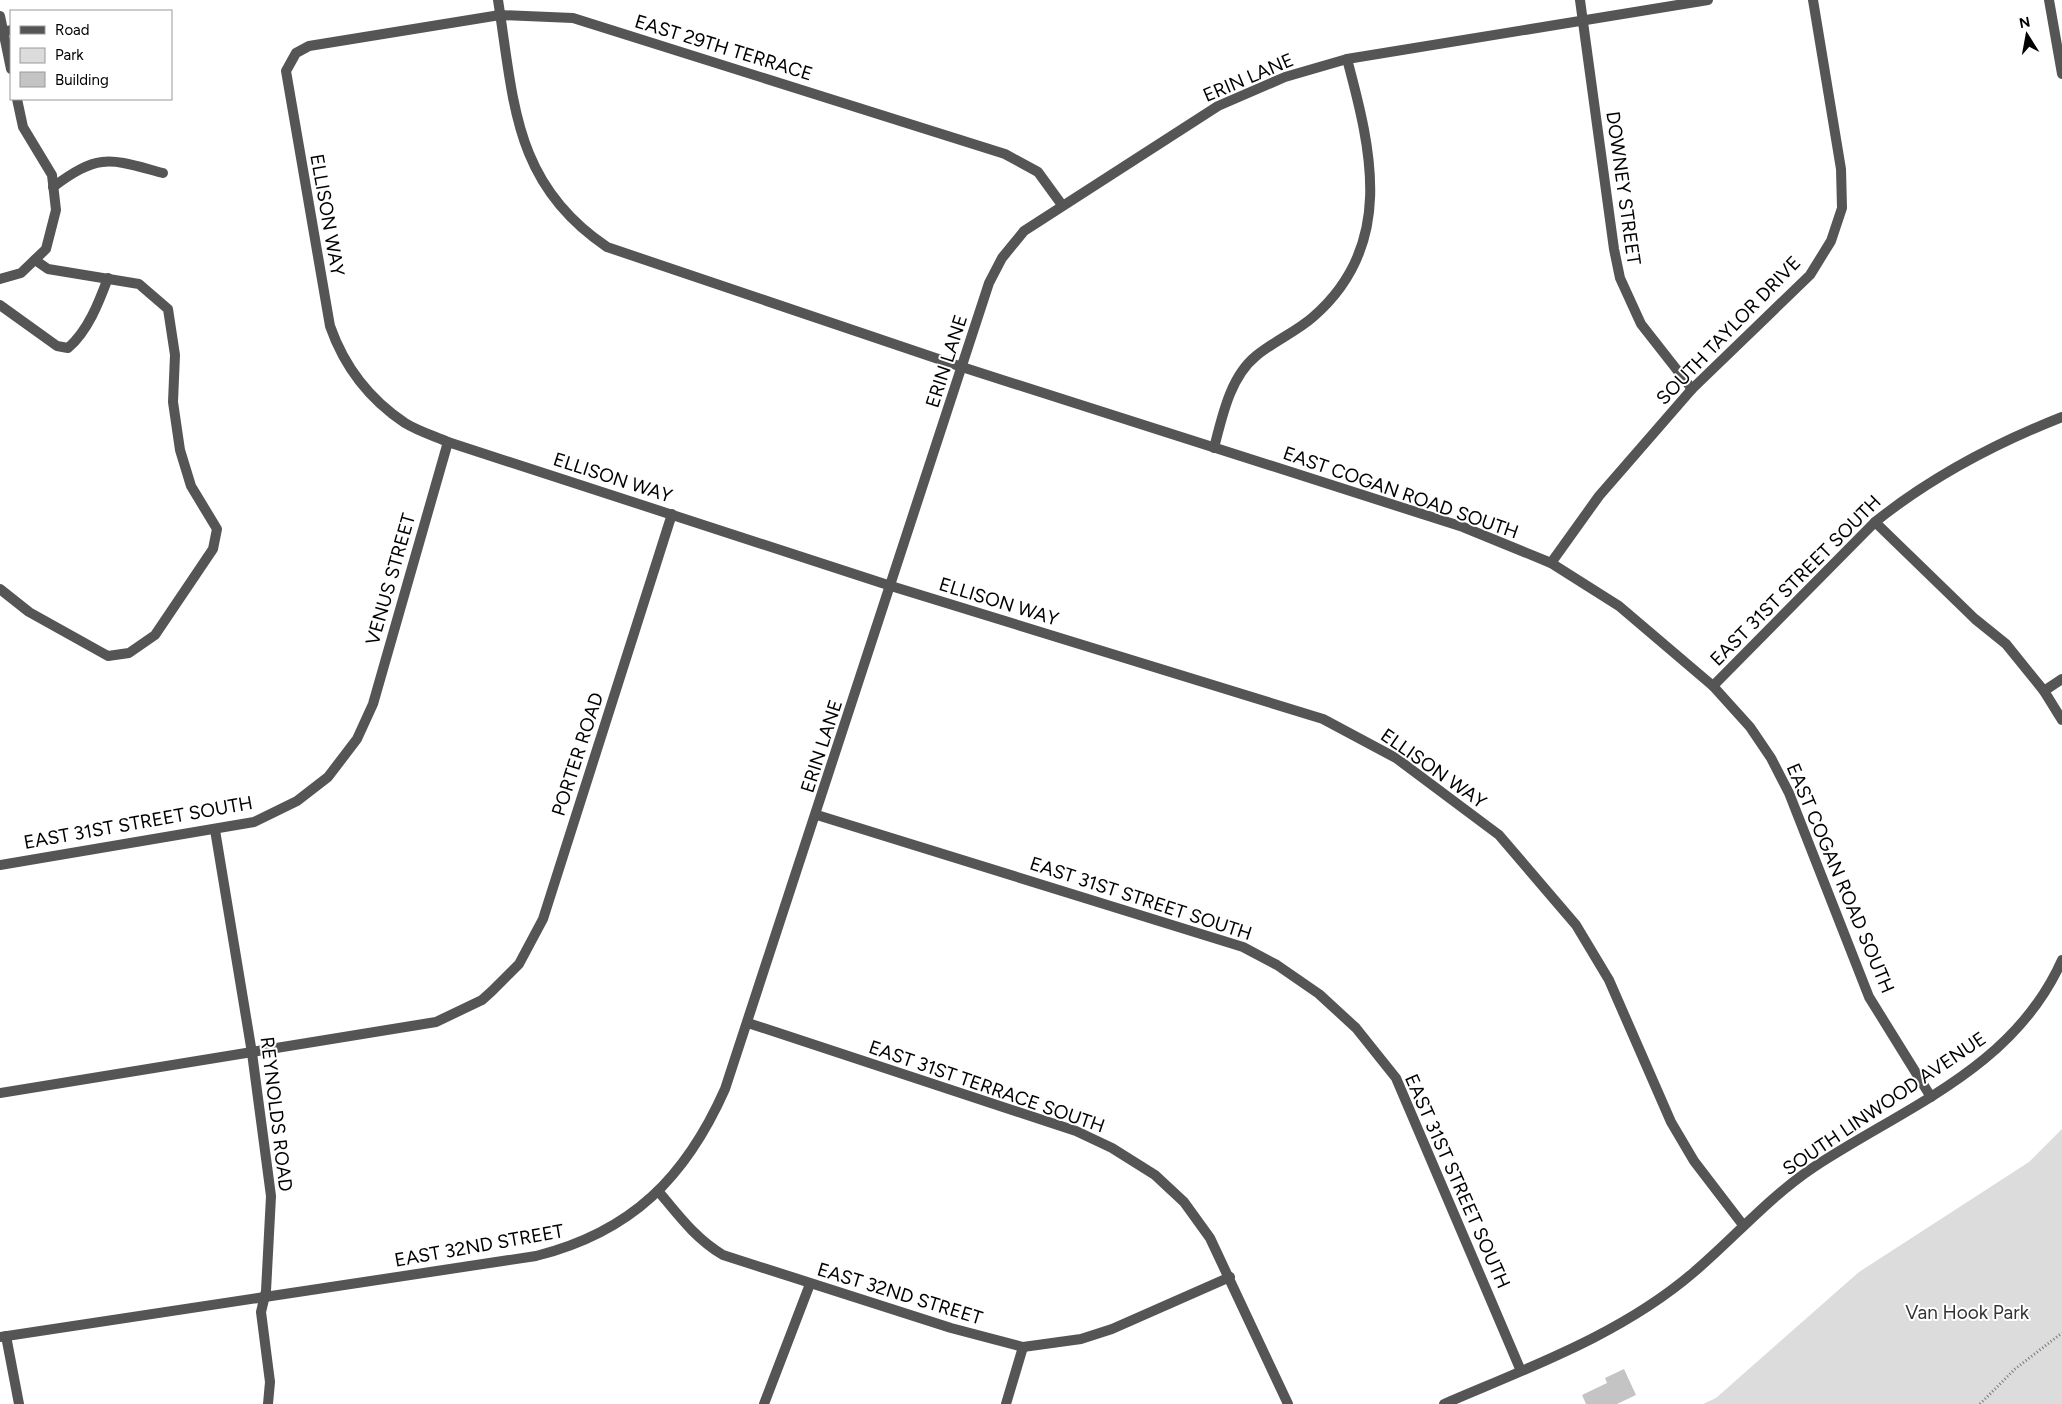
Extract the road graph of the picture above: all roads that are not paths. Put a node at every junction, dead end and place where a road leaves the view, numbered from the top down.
1 (498, 0) edge
2 (1580, 0) edge
3 (1708, 0) edge
4 (1813, 0) edge
5 (2049, 0) edge
6 (500, 15) junction
7 (0, 16) edge
8 (1583, 20) junction
9 (5, 35) edge
10 (293, 57) joint
11 (1347, 60) junction
12 (10, 63) edge
13 (2062, 74) edge
14 (17, 100) edge
15 (163, 173) dead end
16 (53, 187) junction
17 (1062, 205) junction
18 (35, 260) junction
19 (108, 278) junction
20 (0, 279) edge
21 (0, 305) edge
22 (962, 367) junction
23 (1692, 389) junction
24 (2062, 417) edge
25 (448, 442) junction
26 (1214, 448) junction
27 (672, 514) junction
28 (1875, 522) junction
29 (1551, 563) junction
30 (891, 586) junction
31 (0, 589) edge
32 (2062, 679) edge
33 (1713, 686) junction
34 (2044, 691) junction
35 (2062, 720) edge
36 (363, 724) joint
37 (817, 815) junction
38 (215, 830) junction
39 (0, 865) edge
40 (2062, 960) edge
41 (748, 1023) junction
42 (252, 1053) junction
43 (0, 1094) edge
44 (1931, 1097) junction
45 (659, 1192) junction
46 (1743, 1225) junction
47 (1230, 1277) junction
48 (810, 1284) junction
49 (263, 1299) junction
50 (3, 1337) edge
51 (1023, 1346) junction
52 (1521, 1371) junction
53 (19, 1404) edge
54 (268, 1404) edge
55 (764, 1404) edge
56 (1006, 1404) edge
57 (1288, 1404) edge
58 (1444, 1404) edge

1 - 6 street, EAST COGAN ROAD SOUTH
2 - 8 street, DOWNEY STREET
3 - 8 street, ERIN LANE
4 - 23 street, SOUTH TAYLOR DRIVE
5 - 13 street
6 - 10 street, EAST 29TH TERRACE
6 - 17 street, EAST 29TH TERRACE
6 - 22 street, EAST COGAN ROAD SOUTH
7 - 9 street
8 - 11 street, ERIN LANE
8 - 23 street, DOWNEY STREET
9 - 12 street
10 - 25 street, ELLISON WAY
11 - 17 street, ERIN LANE
11 - 26 street
14 - 16 street
15 - 16 street
16 - 18 street
17 - 22 street, ERIN LANE
18 - 19 street
18 - 20 street
19 - 21 street
19 - 31 street
22 - 26 street, EAST COGAN ROAD SOUTH
22 - 30 street, ERIN LANE
23 - 29 street, SOUTH TAYLOR DRIVE
24 - 28 street, EAST 31ST STREET SOUTH
25 - 27 street, ELLISON WAY
25 - 36 street, VENUS STREET
26 - 29 street, EAST COGAN ROAD SOUTH
27 - 30 street, ELLISON WAY
27 - 42 street, PORTER ROAD
28 - 33 street, EAST 31ST STREET SOUTH
28 - 34 street
29 - 33 street, EAST COGAN ROAD SOUTH
30 - 37 street, ERIN LANE
30 - 46 street, ELLISON WAY
32 - 34 street
33 - 44 street, EAST COGAN ROAD SOUTH
34 - 35 street
36 - 38 street, EAST 31ST STREET SOUTH
37 - 41 street, ERIN LANE
37 - 52 street, EAST 31ST STREET SOUTH
38 - 39 street, EAST 31ST STREET SOUTH
38 - 42 street, REYNOLDS ROAD
40 - 44 street, SOUTH LINWOOD AVENUE
41 - 45 street, ERIN LANE
41 - 47 street, EAST 31ST TERRACE SOUTH
42 - 43 street
42 - 49 street, REYNOLDS ROAD
44 - 46 street, SOUTH LINWOOD AVENUE
45 - 48 street, EAST 32ND STREET
45 - 49 street, EAST 32ND STREET
46 - 52 street, SOUTH LINWOOD AVENUE
47 - 51 street, EAST 32ND STREET
47 - 57 street, EAST 31ST TERRACE SOUTH
48 - 51 street, EAST 32ND STREET
48 - 55 street
49 - 50 street, EAST 32ND STREET
49 - 54 street, REYNOLDS ROAD
50 - 53 street
51 - 56 street
52 - 58 street, SOUTH LINWOOD AVENUE

